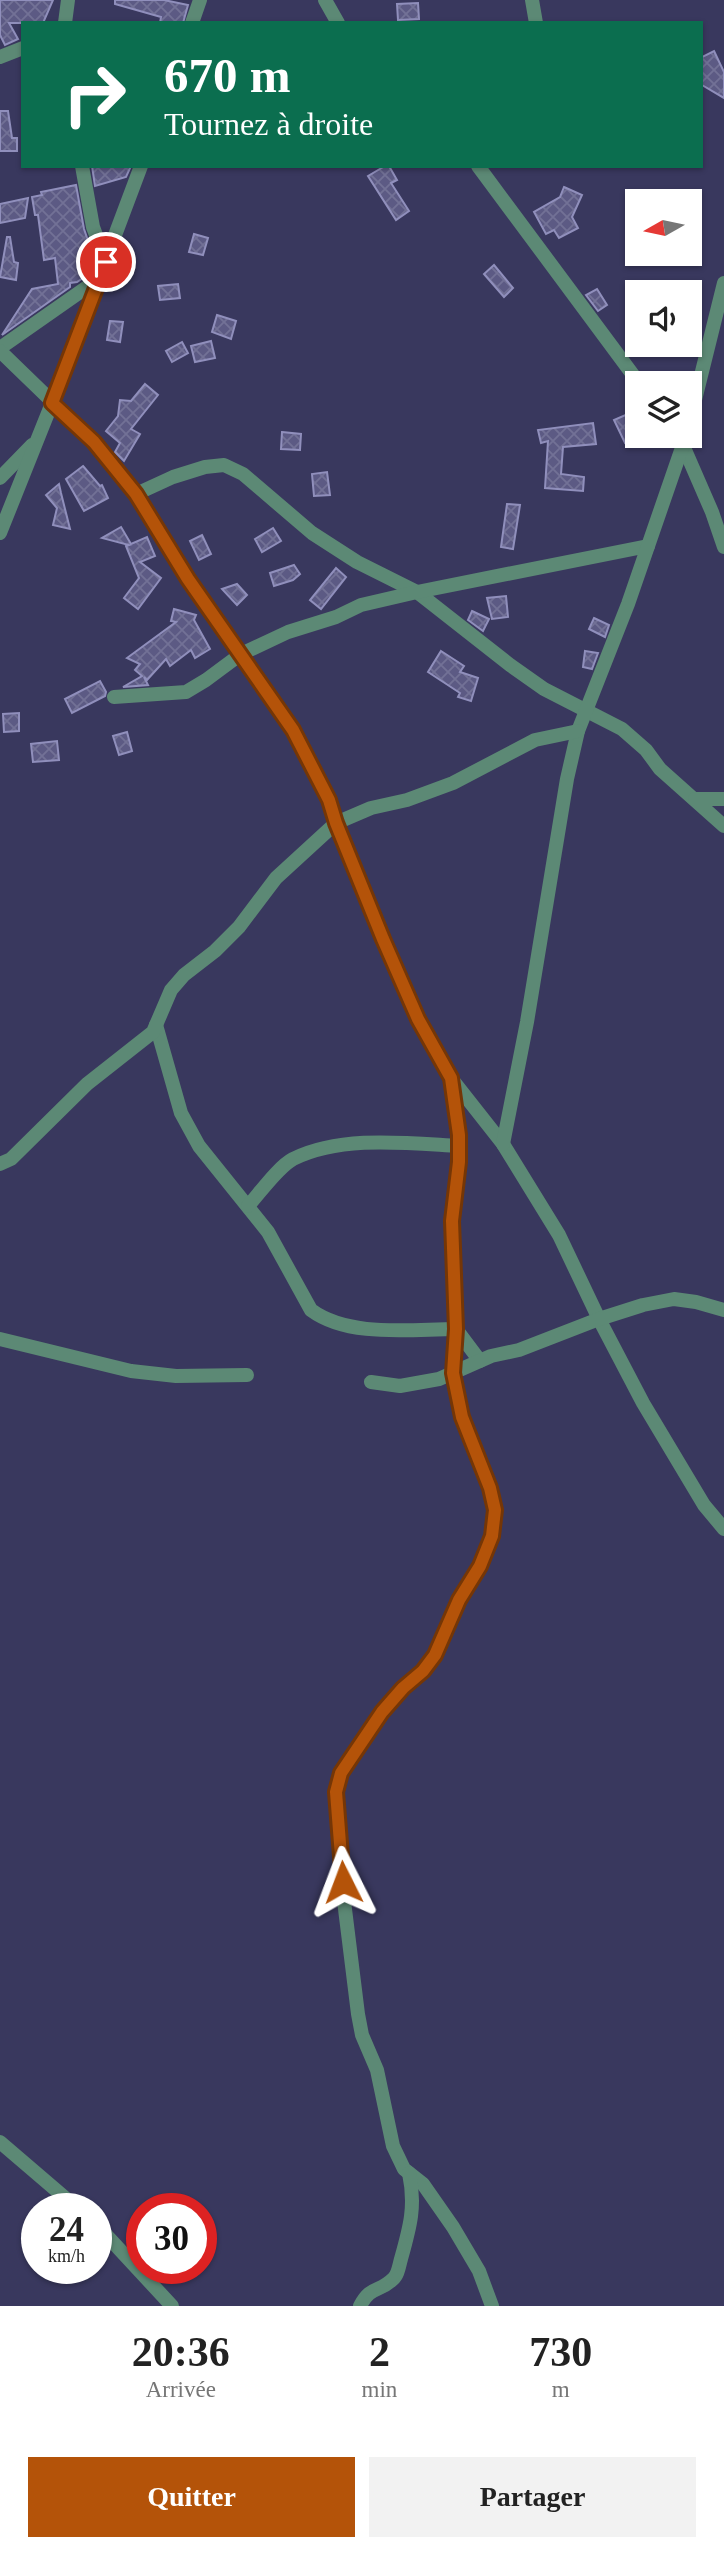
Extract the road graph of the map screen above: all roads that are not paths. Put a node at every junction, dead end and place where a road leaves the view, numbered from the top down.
1 (68, 0) edge
2 (200, 0) edge
3 (325, 0) edge
4 (532, 0) edge
5 (65, 21) edge
6 (193, 21) edge
7 (337, 21) edge
8 (536, 21) edge
9 (21, 49) edge
10 (0, 57) edge
11 (82, 168) edge
12 (140, 168) edge
13 (479, 168) edge
14 (106, 262) junction
15 (100, 278) junction
16 (724, 283) edge
17 (0, 350) edge
18 (630, 371) edge
19 (702, 372) edge
20 (52, 403) junction
21 (38, 439) junction
22 (679, 448) edge
23 (686, 448) edge
24 (0, 478) edge
25 (136, 494) junction
26 (0, 533) edge
27 (648, 546) junction
28 (724, 547) edge
29 (417, 592) junction
30 (241, 654) junction
31 (114, 697) dead end
32 (586, 709) junction
33 (578, 732) junction
34 (695, 799) junction
35 (724, 799) edge
36 (336, 823) junction
37 (724, 826) edge
38 (156, 1025) junction
39 (451, 1078) junction
40 (503, 1144) junction
41 (459, 1146) junction
42 (0, 1164) edge
43 (248, 1206) junction
44 (724, 1310) edge
45 (599, 1319) junction
46 (456, 1329) junction
47 (0, 1339) edge
48 (480, 1361) junction
49 (453, 1373) junction
50 (247, 1375) dead end
51 (371, 1382) dead end
52 (724, 1529) edge
53 (0, 2143) edge
54 (409, 2173) junction
55 (60, 2193) edge
56 (112, 2241) edge
57 (172, 2306) edge
58 (360, 2306) edge
59 (492, 2306) edge

1 - 5 street
2 - 6 street
3 - 7 street
4 - 8 street
9 - 10 street
11 - 14 street
12 - 14 street
13 - 18 street
14 - 15 street
15 - 17 street
15 - 20 street
16 - 19 street
17 - 20 street
20 - 21 street
20 - 25 street
21 - 24 street
21 - 26 street
22 - 27 street
23 - 28 street
25 - 29 street
25 - 30 street
27 - 29 street
27 - 32 street
29 - 30 street
29 - 32 street
30 - 31 street
30 - 36 street
32 - 33 street
32 - 34 street
33 - 36 street
33 - 40 street
34 - 35 street
34 - 37 street
36 - 38 street
36 - 39 street
38 - 42 street
38 - 43 street
39 - 40 street
39 - 41 street
40 - 45 street
41 - 43 street
41 - 46 street
43 - 46 street
44 - 45 street
45 - 48 street
45 - 52 street
46 - 48 street
46 - 49 street
47 - 50 street
48 - 49 street
49 - 51 street
49 - 54 street
53 - 55 street
54 - 58 street
54 - 59 street
56 - 57 street

